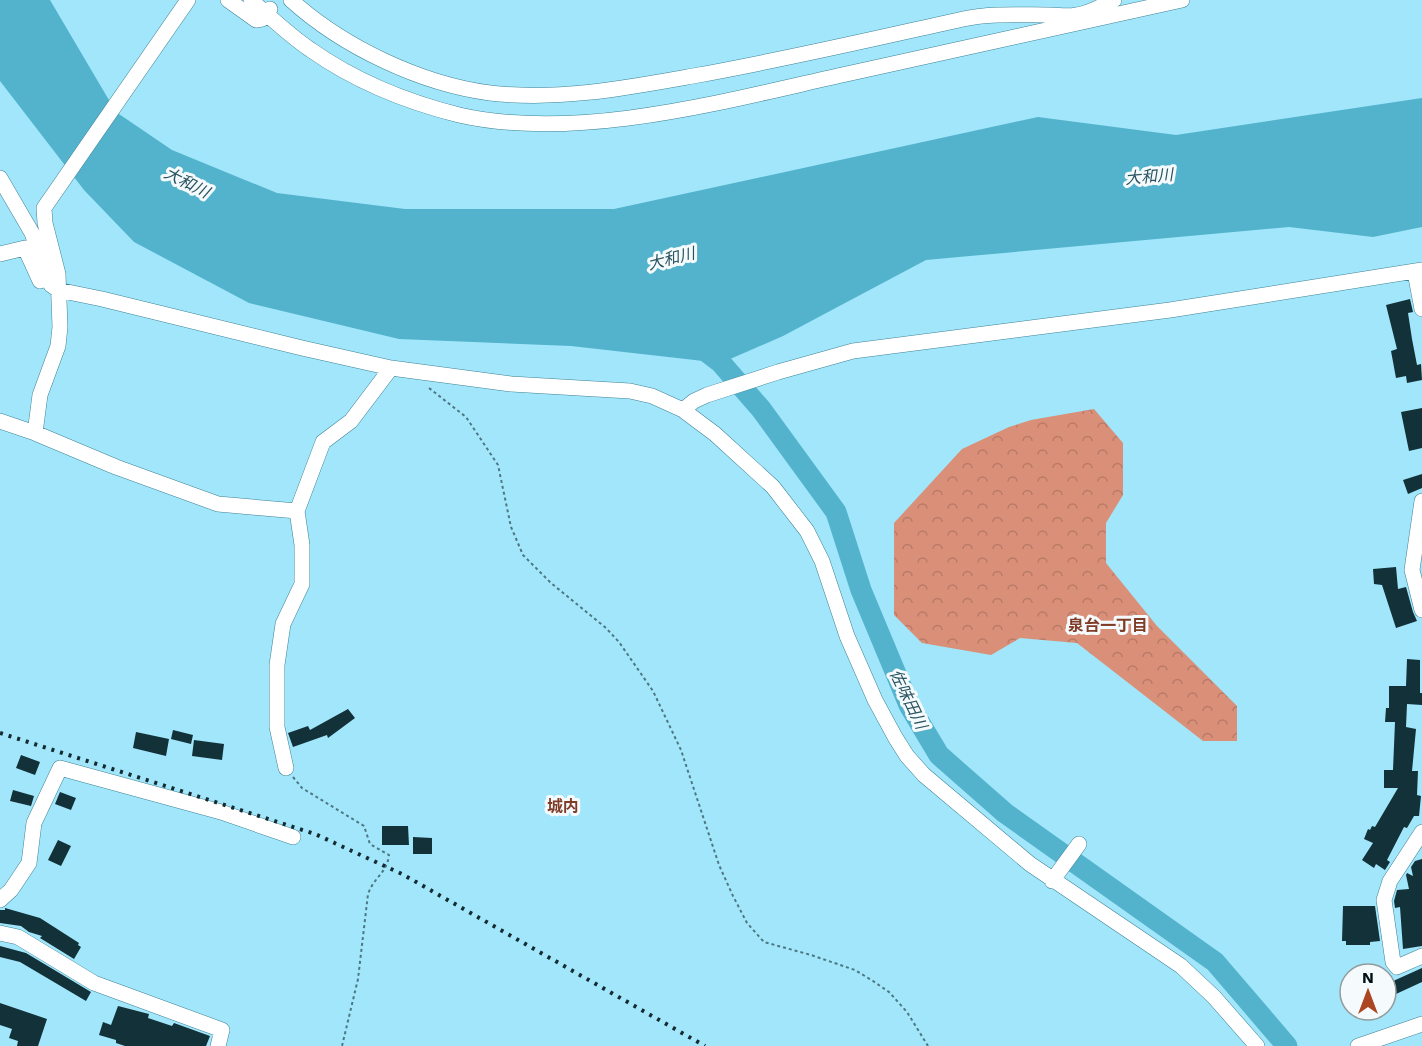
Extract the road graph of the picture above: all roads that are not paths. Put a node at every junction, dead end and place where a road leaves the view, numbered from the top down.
1 (188, 0) edge
2 (228, 0) edge
3 (250, 0) edge
4 (291, 0) edge
5 (1114, 0) edge
6 (1182, 0) edge
7 (265, 7) edge
8 (1079, 19) junction
9 (0, 178) edge
10 (0, 254) edge
11 (1418, 271) edge
12 (58, 290) junction
13 (1422, 303) edge
14 (391, 368) junction
15 (683, 410) junction
16 (0, 421) edge
17 (35, 433) junction
18 (1422, 501) edge
19 (297, 511) junction
20 (1417, 568) edge
21 (1422, 610) edge
22 (286, 768) road end
23 (1422, 832) edge
24 (293, 837) dead end
25 (1079, 844) dead end
26 (1055, 878) junction
27 (0, 900) edge
28 (0, 933) edge
29 (1422, 956) edge
30 (1422, 1024) edge
31 (218, 1046) edge
32 (1257, 1046) edge
33 (1358, 1046) edge

1 - 12 street
2 - 7 street
3 - 7 street
4 - 8 street
5 - 8 street
6 - 8 street
7 - 8 street
9 - 12 street
10 - 12 street
11 - 13 street
11 - 15 street
12 - 14 street
12 - 17 street
14 - 15 street
14 - 19 street
15 - 26 street
16 - 17 street
17 - 19 street
18 - 20 street
19 - 22 street
20 - 21 street
23 - 29 street
24 - 27 street
25 - 26 street
26 - 32 street
28 - 31 street
30 - 33 street

